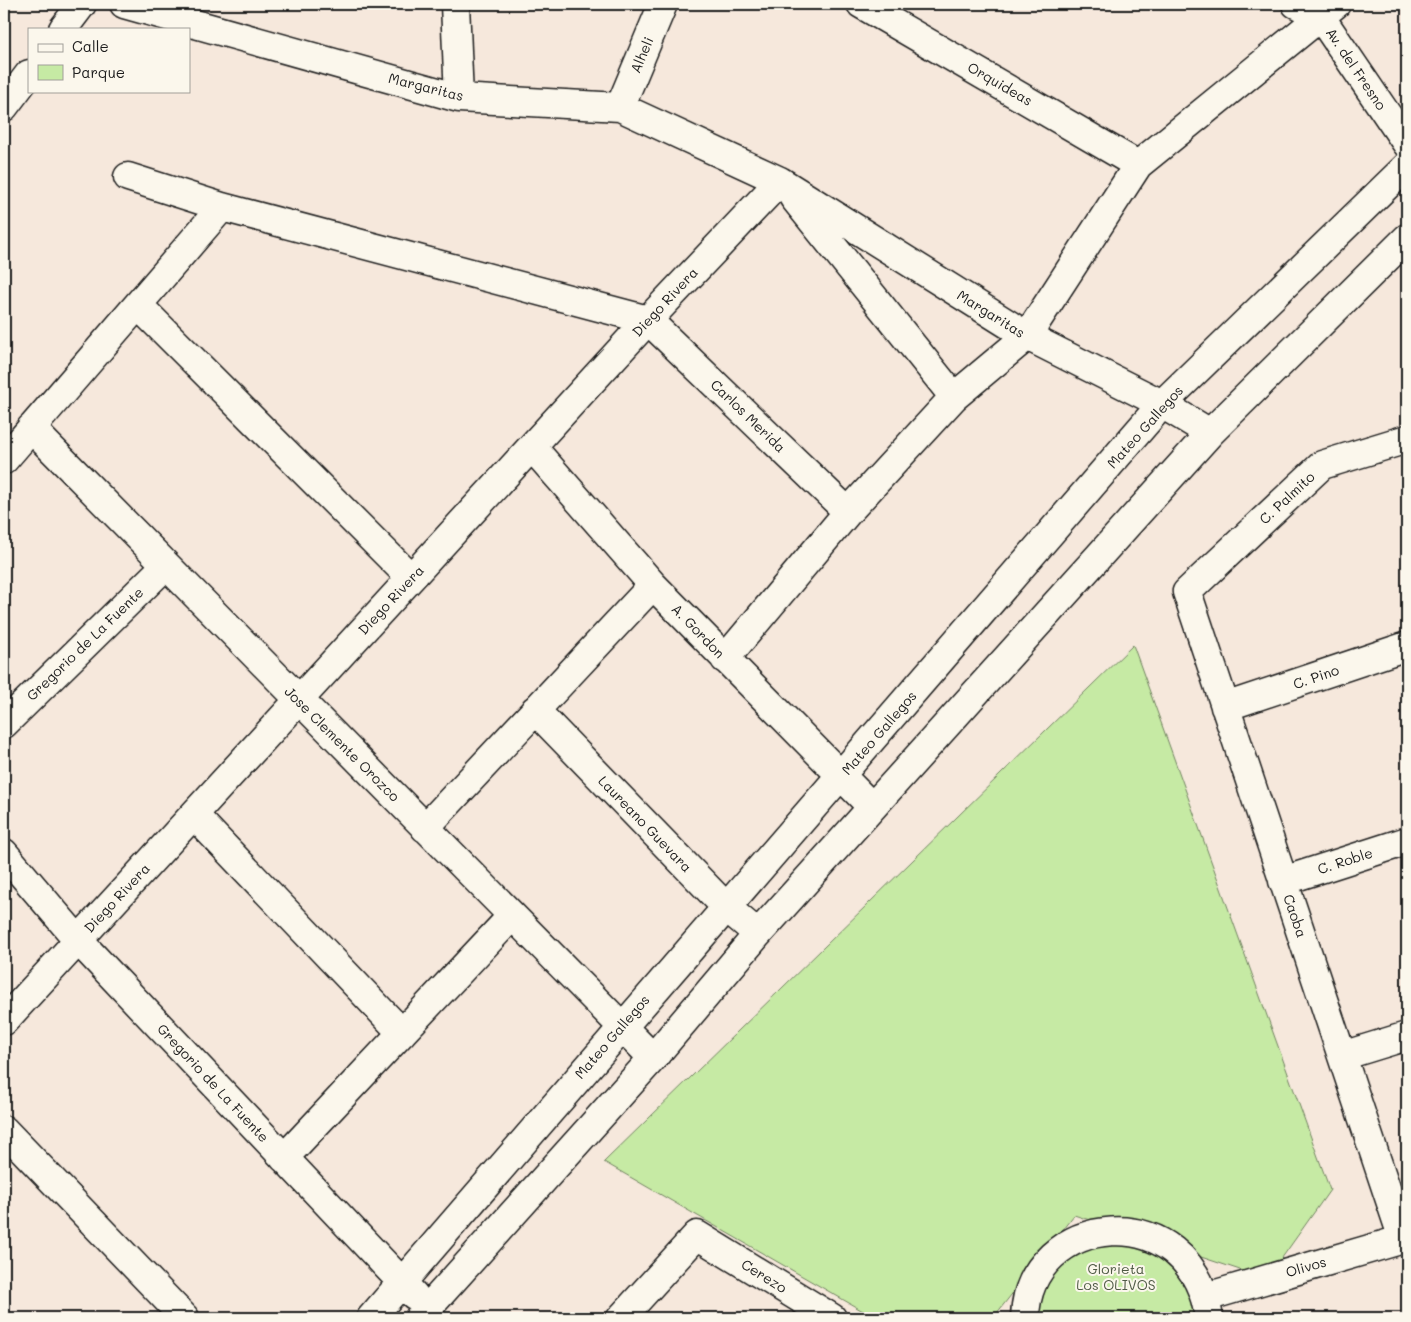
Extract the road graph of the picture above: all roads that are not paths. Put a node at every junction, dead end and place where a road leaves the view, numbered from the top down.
1 (82, 4) edge
2 (124, 4) edge
3 (455, 4) edge
4 (663, 4) edge
5 (861, 4) edge
6 (1296, 4) edge
7 (1328, 10) edge
8 (64, 28) edge
9 (28, 75) edge
10 (459, 98) junction
11 (4, 107) edge
12 (620, 107) junction
13 (1407, 144) edge
14 (1138, 165) junction
15 (1407, 166) edge
16 (128, 178) dead end
17 (780, 181) junction
18 (222, 207) junction
19 (1407, 238) edge
20 (138, 305) junction
21 (648, 320) junction
22 (1027, 336) junction
23 (954, 398) junction
24 (1162, 404) junction
25 (31, 428) junction
26 (1210, 433) junction
27 (1407, 440) edge
28 (532, 447) junction
29 (4, 460) edge
30 (848, 512) junction
31 (166, 565) junction
32 (410, 578) junction
33 (653, 585) junction
34 (1187, 592) joint
35 (1407, 646) edge
36 (725, 659) junction
37 (299, 700) junction
38 (1225, 707) junction
39 (535, 710) junction
40 (4, 724) edge
41 (841, 777) junction
42 (872, 807) junction
43 (194, 815) junction
44 (425, 828) junction
45 (1407, 841) edge
46 (4, 853) edge
47 (1283, 881) junction
48 (726, 907) junction
49 (512, 916) junction
50 (758, 934) junction
51 (78, 940) junction
52 (4, 1021) edge
53 (621, 1027) junction
54 (402, 1033) junction
55 (1407, 1036) edge
56 (1342, 1056) junction
57 (653, 1058) junction
58 (4, 1130) edge
59 (284, 1158) junction
60 (1405, 1238) edge
61 (402, 1282) junction
62 (1207, 1307) edge
63 (423, 1314) edge
64 (185, 1318) edge
65 (371, 1318) edge
66 (620, 1318) edge
67 (832, 1318) edge
68 (1025, 1318) edge

1 - 8 street
2 - 10 street, Margaritas
3 - 10 street
4 - 12 street, Alheli
5 - 14 street, Orquideas
6 - 7 street, Av. del Fresno
7 - 13 street, Av. del Fresno
7 - 14 street
9 - 11 street
10 - 12 street, Margaritas
12 - 17 street, Margaritas
14 - 22 street
15 - 24 street, Mateo Gallegos
16 - 18 street
17 - 21 street, Diego Rivera
17 - 22 street, Margaritas
17 - 23 street, Margaritas
18 - 20 street
18 - 21 street
19 - 26 street
20 - 25 street
20 - 32 street
21 - 28 street, Diego Rivera
21 - 30 street, Carlos Merida
22 - 23 street
22 - 24 street, Margaritas
23 - 30 street
24 - 26 street, Margaritas
24 - 41 street, Mateo Gallegos
25 - 29 street
25 - 31 street, Jose Clemente Orozco
26 - 42 street
27 - 34 street, C. Palmito
28 - 32 street, Diego Rivera
28 - 33 street, A. Gordon
30 - 36 street
31 - 37 street, Jose Clemente Orozco
31 - 40 street, Gregorio de La Fuente
32 - 37 street, Diego Rivera
33 - 36 street, A. Gordon
33 - 39 street
34 - 38 street, Caoba
35 - 38 street, C. Pino
36 - 41 street, A. Gordon
37 - 43 street, Diego Rivera
37 - 44 street, Jose Clemente Orozco
38 - 47 street, Caoba
39 - 44 street
39 - 48 street, Laureano Guevara
41 - 42 street, A. Gordon
41 - 48 street, Mateo Gallegos
42 - 50 street
43 - 51 street, Diego Rivera
43 - 54 street
44 - 49 street, Jose Clemente Orozco
45 - 47 street, C. Roble
46 - 51 street, Gregorio de La Fuente
47 - 56 street, Caoba
48 - 50 street, Laureano Guevara
48 - 53 street, Mateo Gallegos
49 - 53 street, Jose Clemente Orozco
49 - 54 street
50 - 57 street
51 - 52 street, Diego Rivera
51 - 59 street, Gregorio de La Fuente
53 - 57 street, Jose Clemente Orozco
53 - 61 street, Mateo Gallegos
54 - 59 street
55 - 56 street
56 - 60 street, Caoba
57 - 63 street
58 - 64 street
59 - 61 street, Gregorio de La Fuente
60 - 62 street, Olivos
61 - 63 street, Gregorio de La Fuente
61 - 65 street, Mateo Gallegos
62 - 68 street
66 - 67 street, Cerezo

